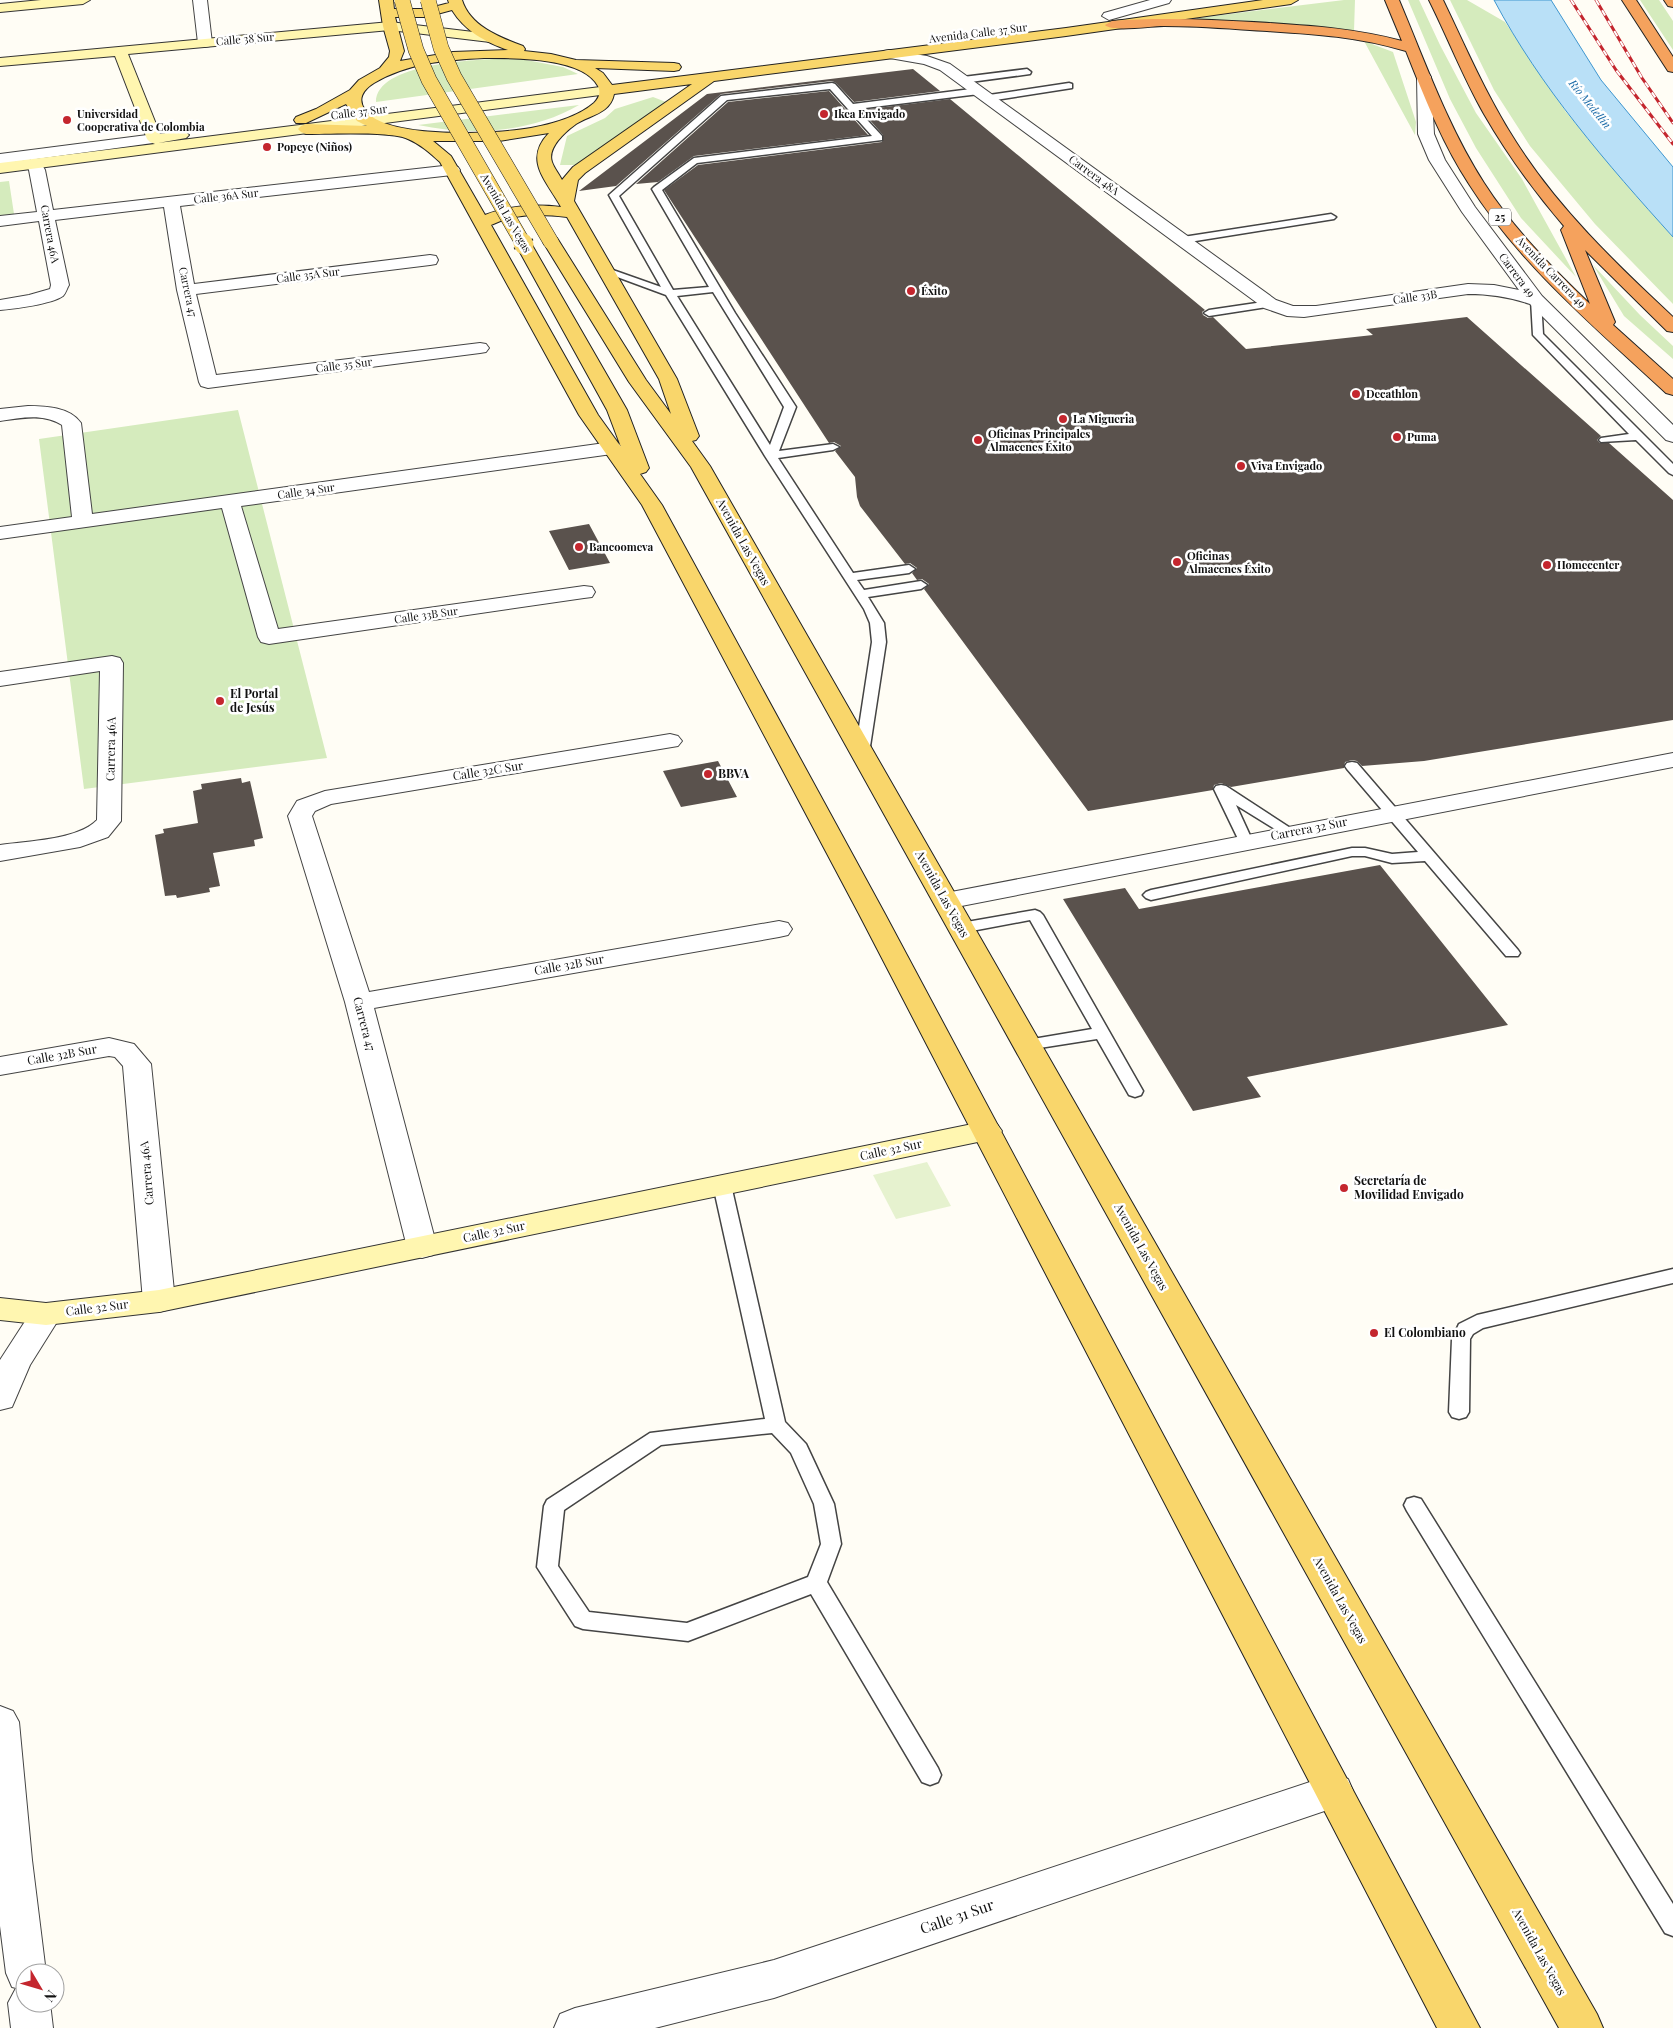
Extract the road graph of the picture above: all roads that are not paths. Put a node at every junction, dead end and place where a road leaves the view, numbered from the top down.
1 (83, 0) edge
2 (200, 0) edge
3 (402, 0) edge
4 (428, 0) edge
5 (1164, 0) edge
6 (1238, 0) edge
7 (1292, 0) edge
8 (1392, 0) edge
9 (1436, 0) edge
10 (1629, 0) edge
11 (456, 2) edge
12 (0, 8) edge
13 (388, 13) edge
14 (1111, 21) junction
15 (490, 38) junction
16 (205, 43) junction
17 (1412, 48) junction
18 (120, 51) junction
19 (889, 54) junction
20 (546, 57) junction
21 (0, 62) edge
22 (566, 62) junction
23 (1673, 68) edge
24 (714, 71) junction
25 (385, 72) junction
26 (1027, 72) dead end
27 (1424, 78) junction
28 (963, 80) junction
29 (606, 85) junction
30 (1069, 86) dead end
31 (355, 93) junction
32 (984, 94) junction
33 (851, 107) junction
34 (593, 111) junction
35 (364, 117) junction
36 (569, 123) junction
37 (303, 125) junction
38 (404, 133) junction
39 (155, 139) junction
40 (103, 146) junction
41 (131, 151) junction
42 (0, 159) edge
43 (34, 164) junction
44 (0, 168) edge
45 (452, 170) junction
46 (171, 202) junction
47 (570, 207) junction
48 (1563, 214) junction
49 (46, 216) junction
50 (1331, 217) dead end
51 (0, 221) edge
52 (482, 223) junction
53 (1182, 240) junction
54 (430, 260) dead end
55 (606, 271) junction
56 (716, 288) junction
57 (186, 290) junction
58 (670, 293) junction
59 (1536, 300) junction
60 (1270, 304) junction
61 (0, 306) edge
62 (1292, 312) joint
63 (1209, 313) dead end
64 (1673, 327) edge
65 (1609, 329) junction
66 (480, 348) dead end
67 (208, 382) joint
68 (1673, 389) edge
69 (0, 415) edge
70 (1639, 436) junction
71 (1673, 436) edge
72 (1605, 440) dead end
73 (1648, 446) junction
74 (833, 447) dead end
75 (612, 448) junction
76 (1616, 450) dead end
77 (771, 456) junction
78 (700, 466) junction
79 (1673, 471) edge
80 (230, 501) junction
81 (652, 505) junction
82 (83, 522) junction
83 (0, 533) edge
84 (908, 569) dead end
85 (850, 577) junction
86 (921, 585) dead end
87 (584, 592) dead end
88 (860, 594) junction
89 (0, 679) edge
90 (670, 741) dead end
91 (862, 753) junction
92 (1673, 760) edge
93 (1352, 766) dead end
94 (306, 806) joint
95 (1392, 813) junction
96 (1291, 833) junction
97 (1246, 842) junction
98 (0, 853) edge
99 (1429, 856) junction
100 (1151, 895) dead end
101 (946, 901) junction
102 (961, 928) junction
103 (779, 929) dead end
104 (1512, 953) dead end
105 (359, 1002) junction
106 (1102, 1033) junction
107 (1027, 1045) junction
108 (124, 1050) joint
109 (0, 1066) edge
110 (1135, 1091) dead end
111 (986, 1131) junction
112 (722, 1185) junction
113 (422, 1247) junction
114 (1673, 1276) edge
115 (159, 1301) junction
116 (0, 1309) edge
117 (46, 1314) junction
118 (0, 1398) edge
119 (1459, 1412) dead end
120 (776, 1425) junction
121 (1414, 1506) dead end
122 (816, 1582) junction
123 (0, 1722) edge
124 (930, 1775) dead end
125 (1334, 1791) junction
126 (6, 1868) edge
127 (1673, 1925) edge
128 (24, 1963) edge
129 (30, 2013) edge
130 (32, 2028) edge
131 (575, 2028) edge
132 (1459, 2028) edge
133 (1582, 2028) edge

1 - 12 main road
2 - 16 street
3 - 81 main road, Avenida Las Vegas, bridge
4 - 78 main road, Avenida Las Vegas, bridge
5 - 14 street
6 - 14 main road, Avenida Calle 37 Sur
7 - 14 main road, Avenida Calle 37 Sur
8 - 17 highway, Avenida Carrera 49 / 25
9 - 48 highway
10 - 23 highway
11 - 13 main road
11 - 15 main road
13 - 15 main road, Calle 38 Sur
13 - 16 main road, Calle 38 Sur
13 - 25 main road
14 - 17 highway
14 - 19 main road, Avenida Calle 37 Sur
14 - 24 main road, Avenida Calle 37 Sur
15 - 20 main road
16 - 18 main road, Calle 38 Sur
17 - 27 highway, Avenida Carrera 49 / 25
18 - 21 main road, Calle 38 Sur
18 - 39 main road
19 - 24 main road, Avenida Calle 37 Sur
19 - 28 street, Carrera 48A
20 - 22 main road
20 - 25 main road
22 - 24 main road
22 - 29 main road
24 - 29 main road, Calle 37 Sur
24 - 34 main road
24 - 47 main road
25 - 31 main road
26 - 28 lane
27 - 59 street, Carrera 49
27 - 65 highway, Avenida Carrera 49 / 25
28 - 32 street, Carrera 48A
29 - 34 main road
29 - 35 main road, Calle 37 Sur
30 - 32 lane
31 - 35 main road
31 - 37 main road
32 - 33 lane
32 - 53 street, Carrera 48A
33 - 56 lane
33 - 58 lane
34 - 36 main road
35 - 37 main road, Calle 37 Sur
35 - 38 main road
36 - 38 main road
36 - 47 main road, Avenida Las Vegas
37 - 38 main road
37 - 39 main road, Calle 37 Sur
37 - 41 main road, Calle 37 Sur
38 - 45 main road, Avenida Las Vegas
39 - 40 street, Calle 37 Sur
40 - 41 main road
40 - 42 street, Calle 37 Sur
41 - 43 main road, Calle 37 Sur
43 - 44 main road, Calle 37 Sur
43 - 49 street, Carrera 46A
45 - 46 street, Calle 36A Sur
45 - 52 main road, Avenida Las Vegas
46 - 49 street, Calle 36A Sur
46 - 57 street, Carrera 47
47 - 52 main road
47 - 55 main road, Avenida Las Vegas
48 - 64 highway
48 - 65 highway
49 - 51 street, Calle 36A Sur
49 - 61 street, Carrera 46A
50 - 53 lane
52 - 75 main road, Avenida Las Vegas
53 - 60 street, Carrera 48A
54 - 57 street, Calle 35A Sur
55 - 58 lane
55 - 78 main road, Avenida Las Vegas
56 - 58 lane
56 - 77 lane
57 - 67 street, Carrera 47
58 - 77 lane
59 - 62 street, Calle 33B
59 - 70 lane
59 - 71 street, Carrera 49
60 - 62 street, Carrera 48A
60 - 63 lane
65 - 68 highway, Avenida Carrera 49 / 25
66 - 67 street, Calle 35 Sur
69 - 82 street
70 - 72 lane
70 - 73 lane
73 - 76 lane
73 - 79 lane
74 - 77 lane
75 - 80 street, Calle 34 Sur
75 - 81 main road, Avenida Las Vegas
77 - 85 lane
78 - 91 main road, Avenida Las Vegas
80 - 82 street, Calle 34 Sur
80 - 87 street, Calle 33B Sur
81 - 111 main road, Avenida Las Vegas
82 - 83 street, Calle 34 Sur
84 - 85 lane
85 - 88 lane
86 - 88 lane
88 - 91 lane
89 - 98 street, Carrera 46A
90 - 94 street, Calle 32C Sur
91 - 101 main road, Avenida Las Vegas
92 - 95 street, Carrera 32 Sur
93 - 95 lane
94 - 105 street, Carrera 47
95 - 96 street, Carrera 32 Sur
95 - 99 lane
96 - 97 street, Carrera 32 Sur
96 - 97 lane
97 - 101 street, Carrera 32 Sur
99 - 100 lane
99 - 104 lane
101 - 102 main road, Avenida Las Vegas
102 - 106 lane
102 - 107 main road, Avenida Las Vegas
103 - 105 street, Calle 32B Sur
105 - 113 street, Carrera 47
106 - 107 lane
106 - 110 lane
107 - 133 main road, Avenida Las Vegas
108 - 109 street, Calle 32B Sur
108 - 115 street, Carrera 46A
111 - 112 main road, Calle 32 Sur
111 - 125 main road, Avenida Las Vegas
112 - 113 main road, Calle 32 Sur
112 - 120 lane
113 - 115 main road, Calle 32 Sur
114 - 119 lane
115 - 117 main road, Calle 32 Sur
116 - 117 main road, Calle 32 Sur
117 - 118 street
120 - 122 lane
120 - 122 lane
121 - 127 lane
122 - 124 lane
123 - 126 street
125 - 131 street, Calle 31 Sur
125 - 132 main road, Avenida Las Vegas
126 - 128 street
129 - 130 street

